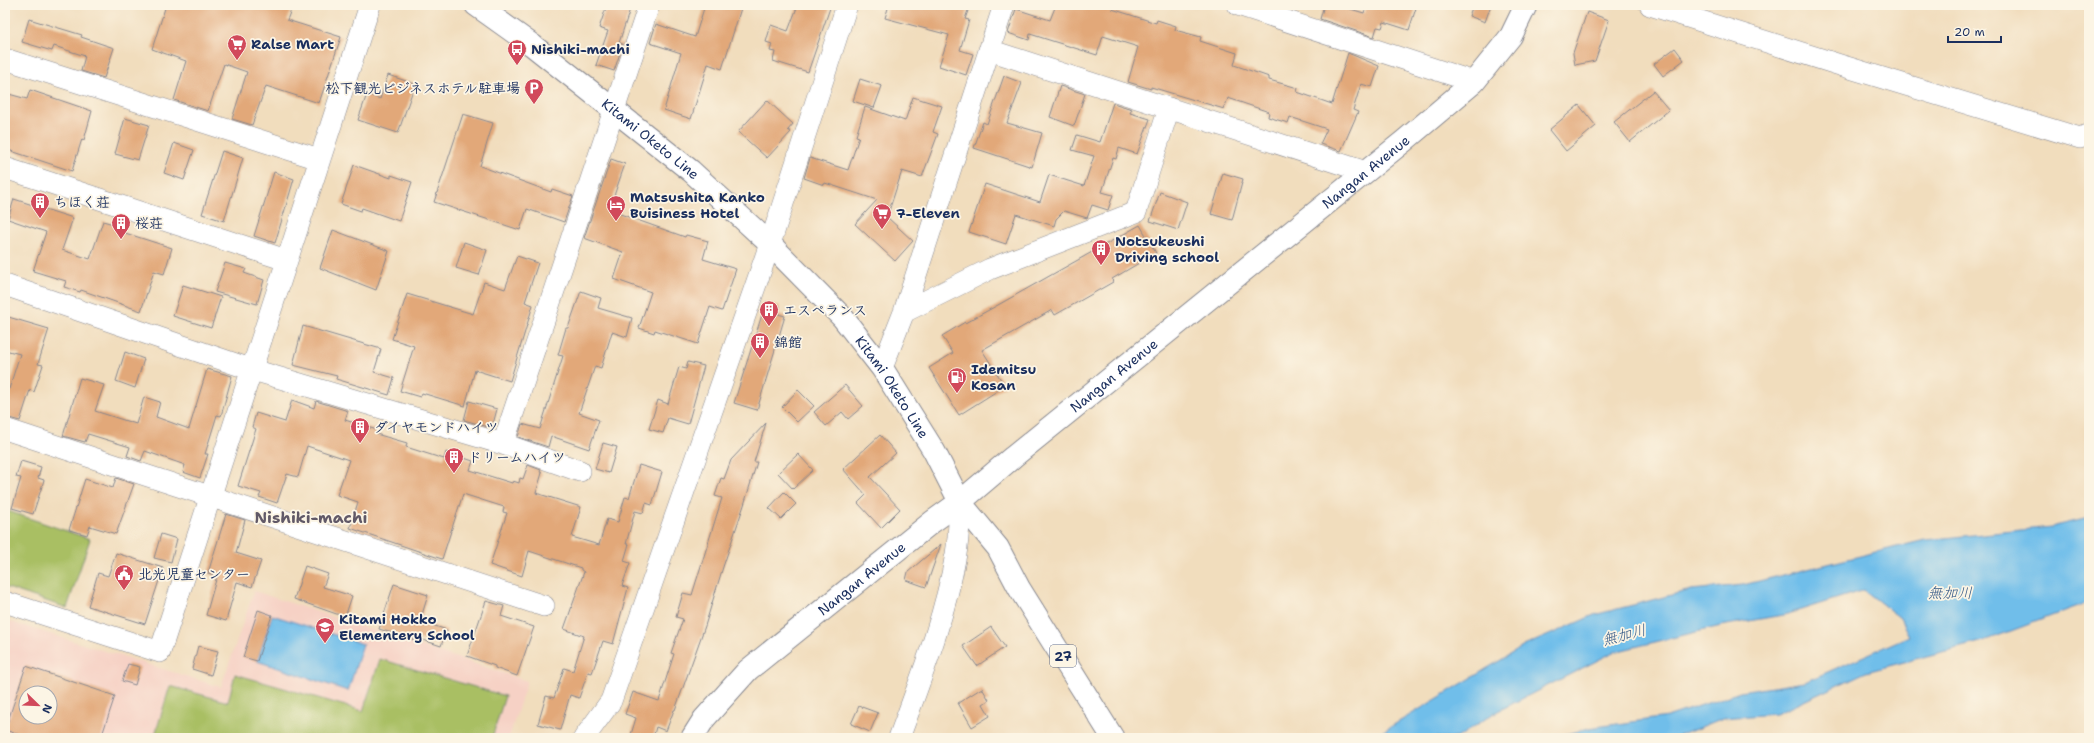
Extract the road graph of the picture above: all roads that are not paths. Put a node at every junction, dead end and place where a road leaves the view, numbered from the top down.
1 (370, 5) edge
2 (476, 5) edge
3 (649, 5) edge
4 (847, 5) edge
5 (1004, 5) edge
6 (1238, 5) edge
7 (1526, 5) edge
8 (1650, 5) edge
9 (989, 50) junction
10 (5, 59) edge
11 (1474, 82) junction
12 (1169, 108) junction
13 (615, 110) junction
14 (2089, 134) edge
15 (319, 159) junction
16 (5, 168) edge
17 (1366, 172) junction
18 (770, 244) junction
19 (286, 260) junction
20 (5, 285) edge
21 (904, 312) junction
22 (882, 368) junction
23 (250, 369) junction
24 (5, 429) edge
25 (503, 444) junction
26 (580, 471) dead end
27 (210, 498) junction
28 (960, 502) junction
29 (5, 602) edge
30 (544, 606) dead end
31 (1112, 734) edge
32 (584, 738) edge
33 (692, 738) edge
34 (899, 738) edge

1 - 15 street
2 - 13 main road, Kitami Oketo Line / 27
3 - 13 street
4 - 18 street
5 - 9 street
6 - 11 street
7 - 11 main road, Nangan Avenue
8 - 14 street
9 - 12 street
9 - 21 street
10 - 15 street
11 - 17 main road, Nangan Avenue
12 - 17 street
12 - 21 street
13 - 18 main road, Kitami Oketo Line / 27
13 - 25 street
15 - 19 street
16 - 19 street
17 - 28 main road, Nangan Avenue
18 - 22 main road, Kitami Oketo Line / 27
18 - 32 street
19 - 23 street
20 - 23 street
21 - 22 street
22 - 28 main road, Kitami Oketo Line / 27
23 - 25 street
23 - 27 street
24 - 27 street
25 - 26 street
27 - 29 street
27 - 30 street
28 - 31 main road, Kitami Oketo Line / 27
28 - 33 main road, Nangan Avenue
28 - 34 street

